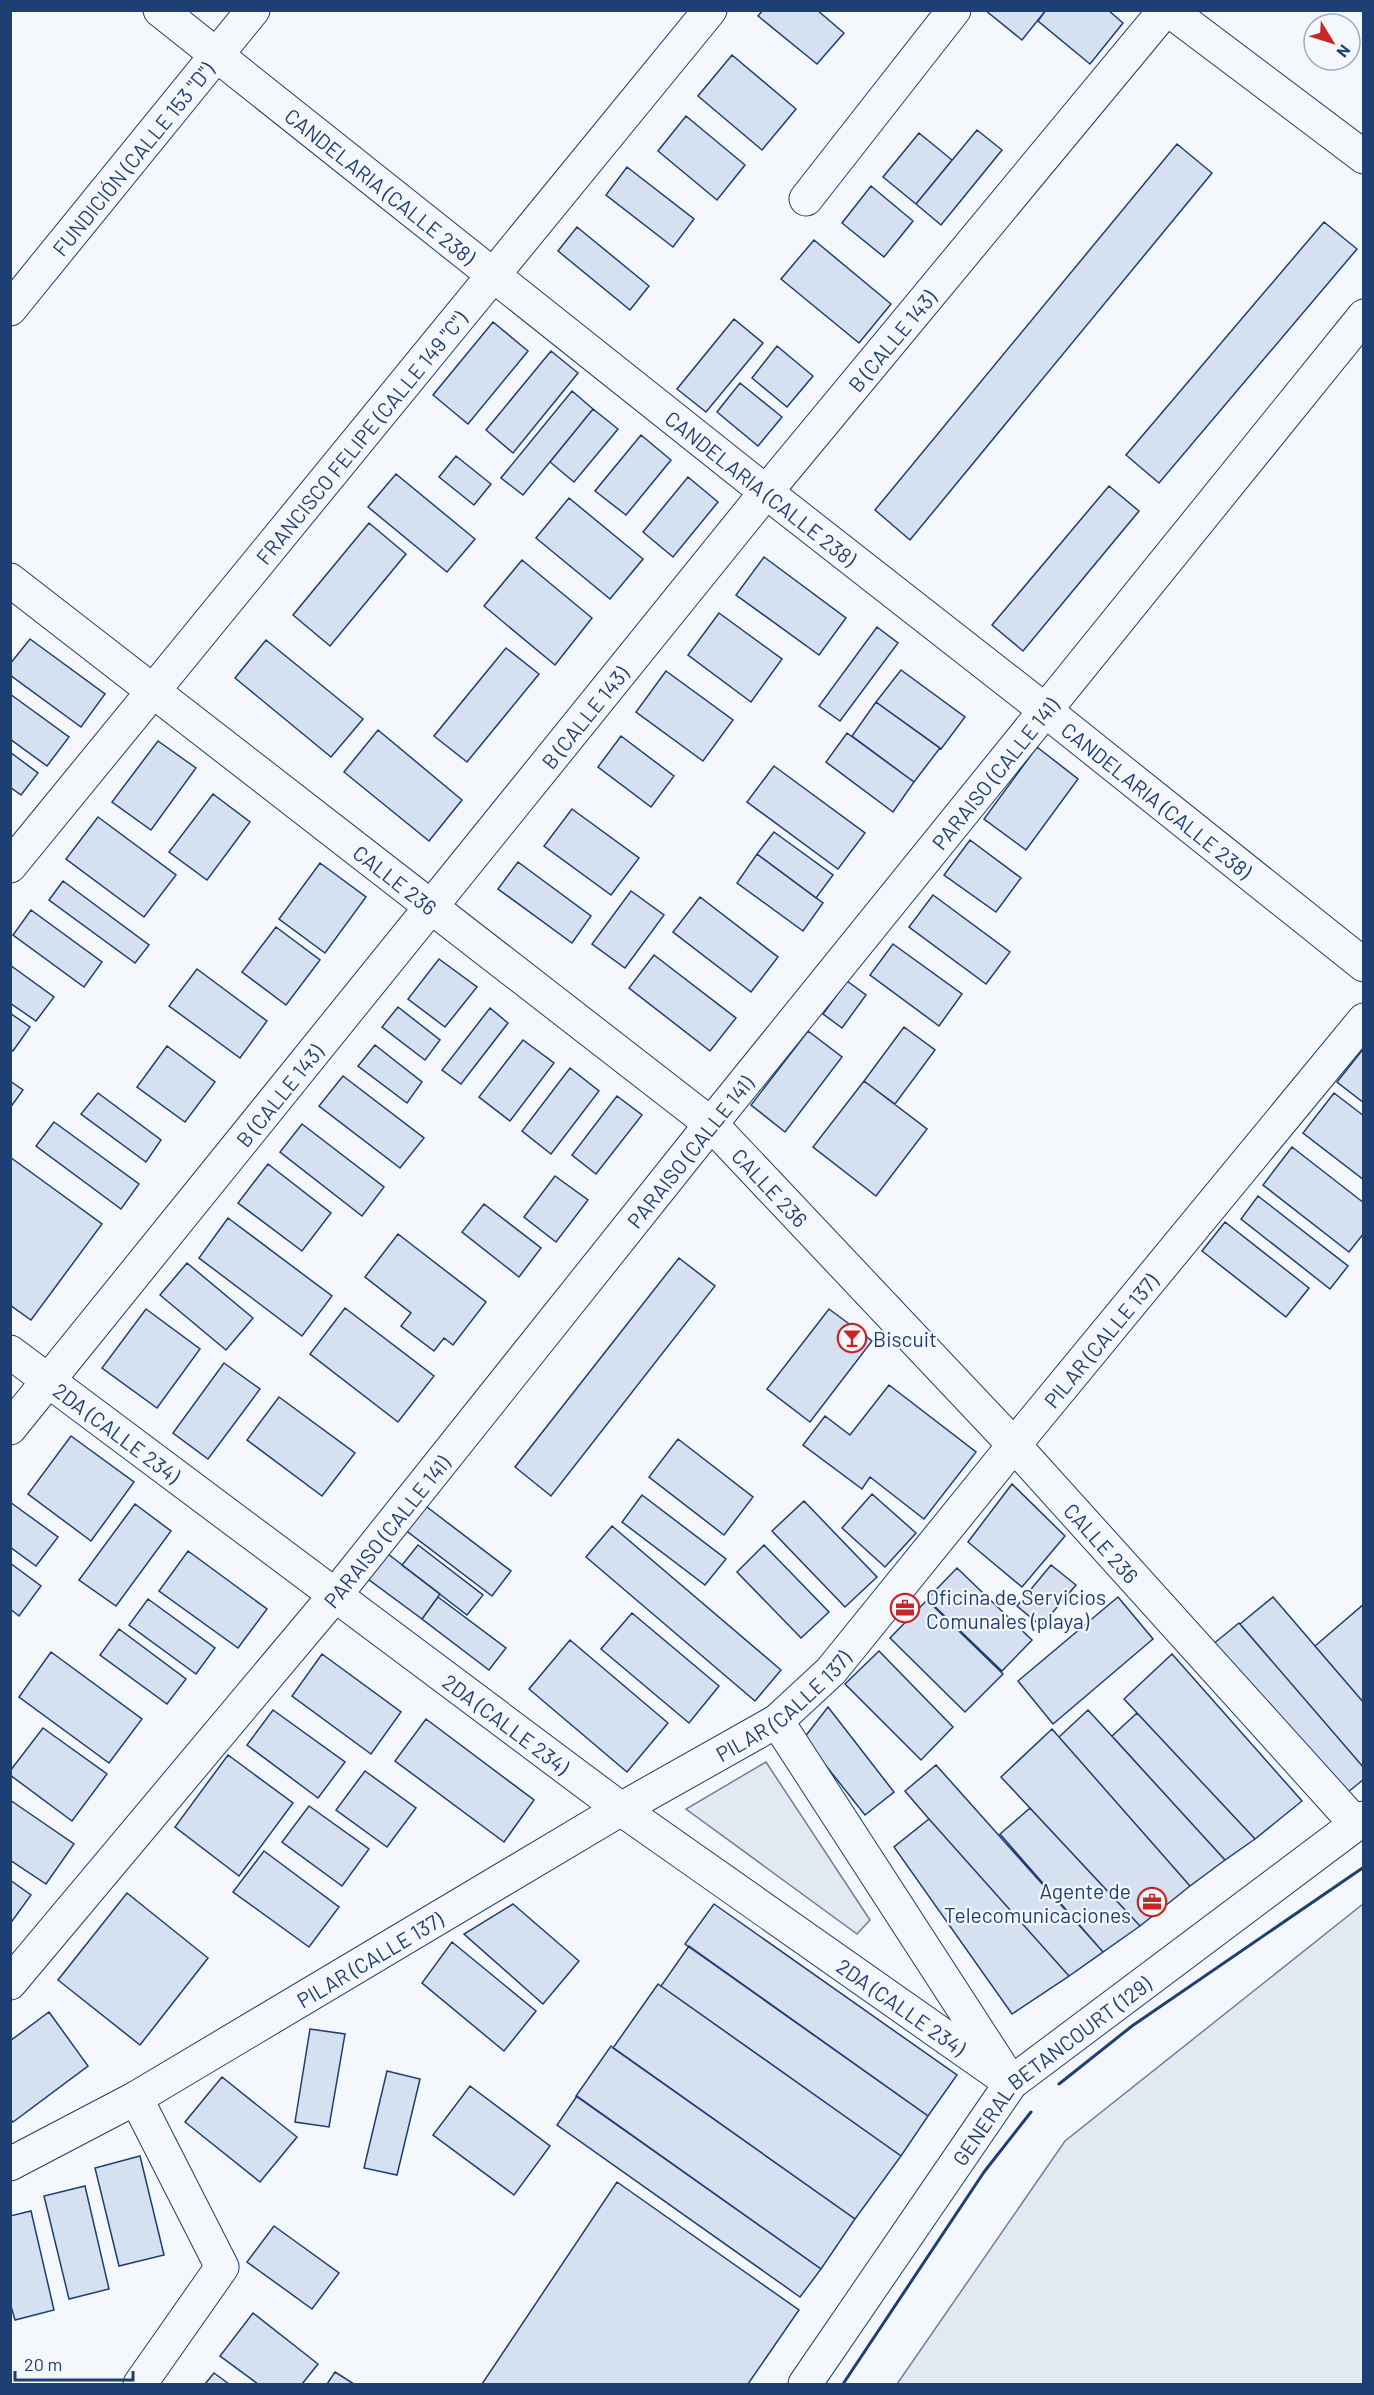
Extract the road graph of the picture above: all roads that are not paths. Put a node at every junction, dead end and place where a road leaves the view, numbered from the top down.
1 (160, 10) edge
2 (253, 10) edge
3 (710, 10) edge
4 (954, 10) edge
5 (1167, 10) edge
6 (218, 55) junction
7 (1364, 157) edge
8 (806, 199) dead end
9 (493, 274) junction
10 (10, 309) edge
11 (1364, 316) edge
12 (766, 492) junction
13 (10, 580) edge
14 (154, 692) junction
15 (1046, 711) junction
16 (10, 866) edge
17 (432, 907) junction
18 (1364, 965) edge
19 (1364, 1020) edge
20 (711, 1124) junction
21 (10, 1352) edge
22 (48, 1382) junction
23 (10, 1428) edge
24 (1014, 1445) junction
25 (336, 1594) junction
26 (777, 1721) junction
27 (621, 1809) junction
28 (1360, 1821) edge
29 (10, 1983) edge
30 (1011, 2083) junction
31 (136, 2098) junction
32 (10, 2164) edge
33 (140, 2385) edge
34 (805, 2385) edge

1 - 6 street, CANDELARIA (CALLE 238)
2 - 6 street, FUNDICIÓN (CALLE 153 "D")
3 - 9 street, FRANCISCO FELIPE (CALLE 149 "C")
4 - 8 street
5 - 7 street
5 - 12 street, B (CALLE 143)
6 - 9 street, CANDELARIA (CALLE 238)
6 - 10 street, FUNDICIÓN (CALLE 153 "D")
9 - 12 street, CANDELARIA (CALLE 238)
9 - 14 street, FRANCISCO FELIPE (CALLE 149 "C")
11 - 15 street, PARAISO (CALLE 141)
12 - 15 street, CANDELARIA (CALLE 238)
12 - 17 street, B (CALLE 143)
13 - 14 street, CALLE 236
14 - 16 street, FRANCISCO FELIPE (CALLE 149 "C")
14 - 17 street, CALLE 236
15 - 18 street, CANDELARIA (CALLE 238)
15 - 20 street, PARAISO (CALLE 141)
17 - 20 street, CALLE 236
17 - 22 street, B (CALLE 143)
19 - 24 street, PILAR (CALLE 137)
20 - 24 street, CALLE 236
20 - 25 street, PARAISO (CALLE 141)
21 - 22 street, 2DA (CALLE 234)
22 - 23 street, B (CALLE 143)
22 - 25 street, 2DA (CALLE 234)
24 - 26 street, PILAR (CALLE 137)
24 - 28 street, CALLE 236
25 - 27 street, 2DA (CALLE 234)
25 - 29 street, PARAISO (CALLE 141)
26 - 27 street, PILAR (CALLE 137)
26 - 30 street
27 - 30 street, 2DA (CALLE 234)
27 - 31 street, PILAR (CALLE 137)
28 - 30 street, GENERAL BETANCOURT (129)
30 - 34 street, GENERAL BETANCOURT (129)
31 - 32 street, PILAR (CALLE 137)
31 - 33 street

